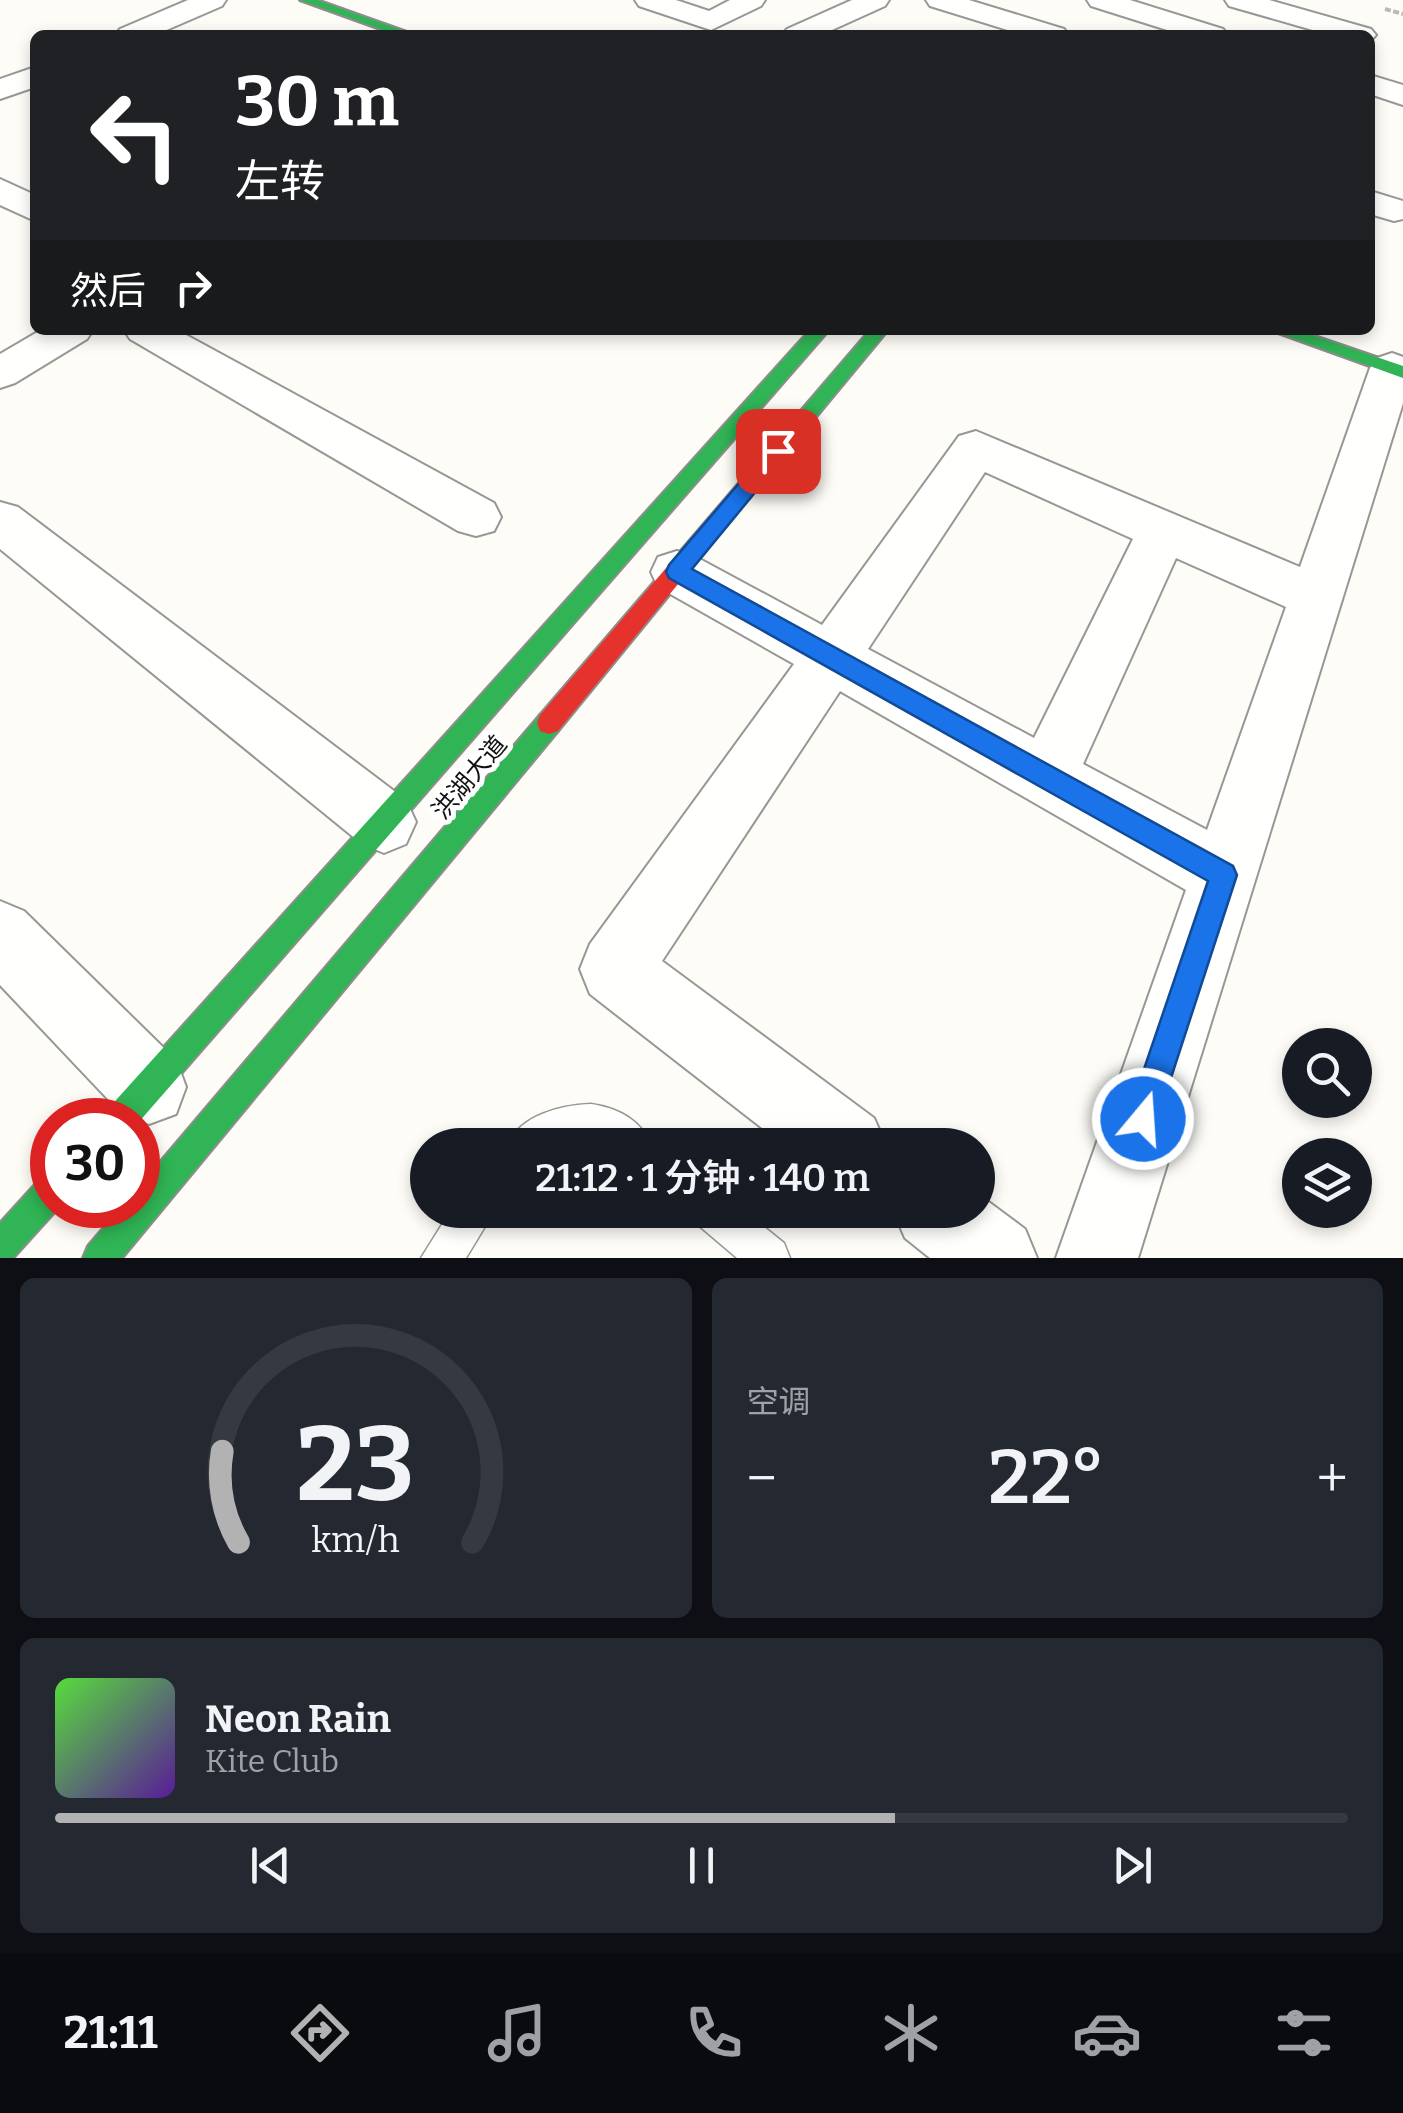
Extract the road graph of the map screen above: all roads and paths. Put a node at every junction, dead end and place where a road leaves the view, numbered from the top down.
1 (212, 0) edge
2 (306, 0) edge
3 (649, 0) edge
4 (751, 0) edge
5 (875, 0) edge
6 (940, 0) edge
7 (1101, 0) edge
8 (1238, 0) edge
9 (142, 30) edge
10 (394, 30) edge
11 (808, 30) edge
12 (1038, 30) edge
13 (1196, 30) edge
14 (1344, 30) edge
15 (30, 78) edge
16 (1375, 86) edge
17 (0, 90) edge
18 (1403, 95) edge
19 (0, 190) edge
20 (30, 207) edge
21 (64, 335) edge
22 (154, 335) edge
23 (816, 335) edge
24 (875, 335) edge
25 (1294, 335) edge
26 (1397, 370) edge
27 (0, 373) edge
28 (476, 517) dead end
29 (0, 522) edge
30 (1163, 530) junction
31 (677, 572) junction
32 (1316, 597) junction
33 (831, 657) junction
34 (1046, 776) junction
35 (384, 822) junction
36 (1224, 875) junction
37 (0, 935) edge
38 (130, 1098) edge
39 (138, 1098) edge
40 (558, 1128) edge
41 (609, 1128) edge
42 (825, 1128) edge
43 (30, 1215) edge
44 (462, 1228) edge
45 (733, 1228) edge
46 (956, 1228) edge
47 (0, 1247) edge
48 (100, 1258) edge
49 (442, 1258) edge
50 (769, 1258) edge
51 (996, 1258) edge
52 (1098, 1258) edge

1 - 9 street
2 - 10 main road
3 - 4 street
5 - 11 street
6 - 12 street
7 - 13 street
8 - 14 street
15 - 17 street
16 - 18 street
19 - 20 street
21 - 27 street
22 - 28 street
23 - 35 main road, 洪湖大道
24 - 31 main road, 洪湖大道
25 - 26 main road
26 - 32 street
29 - 35 street
30 - 32 street
30 - 33 street
30 - 34 street
31 - 33 street
31 - 48 main road, 洪湖大道
32 - 36 street
33 - 34 street
33 - 42 street
34 - 36 street
35 - 39 main road, 洪湖大道
36 - 52 street
37 - 38 street
40 - 41 lane
43 - 47 main road
44 - 49 lane
45 - 50 lane
46 - 51 street

